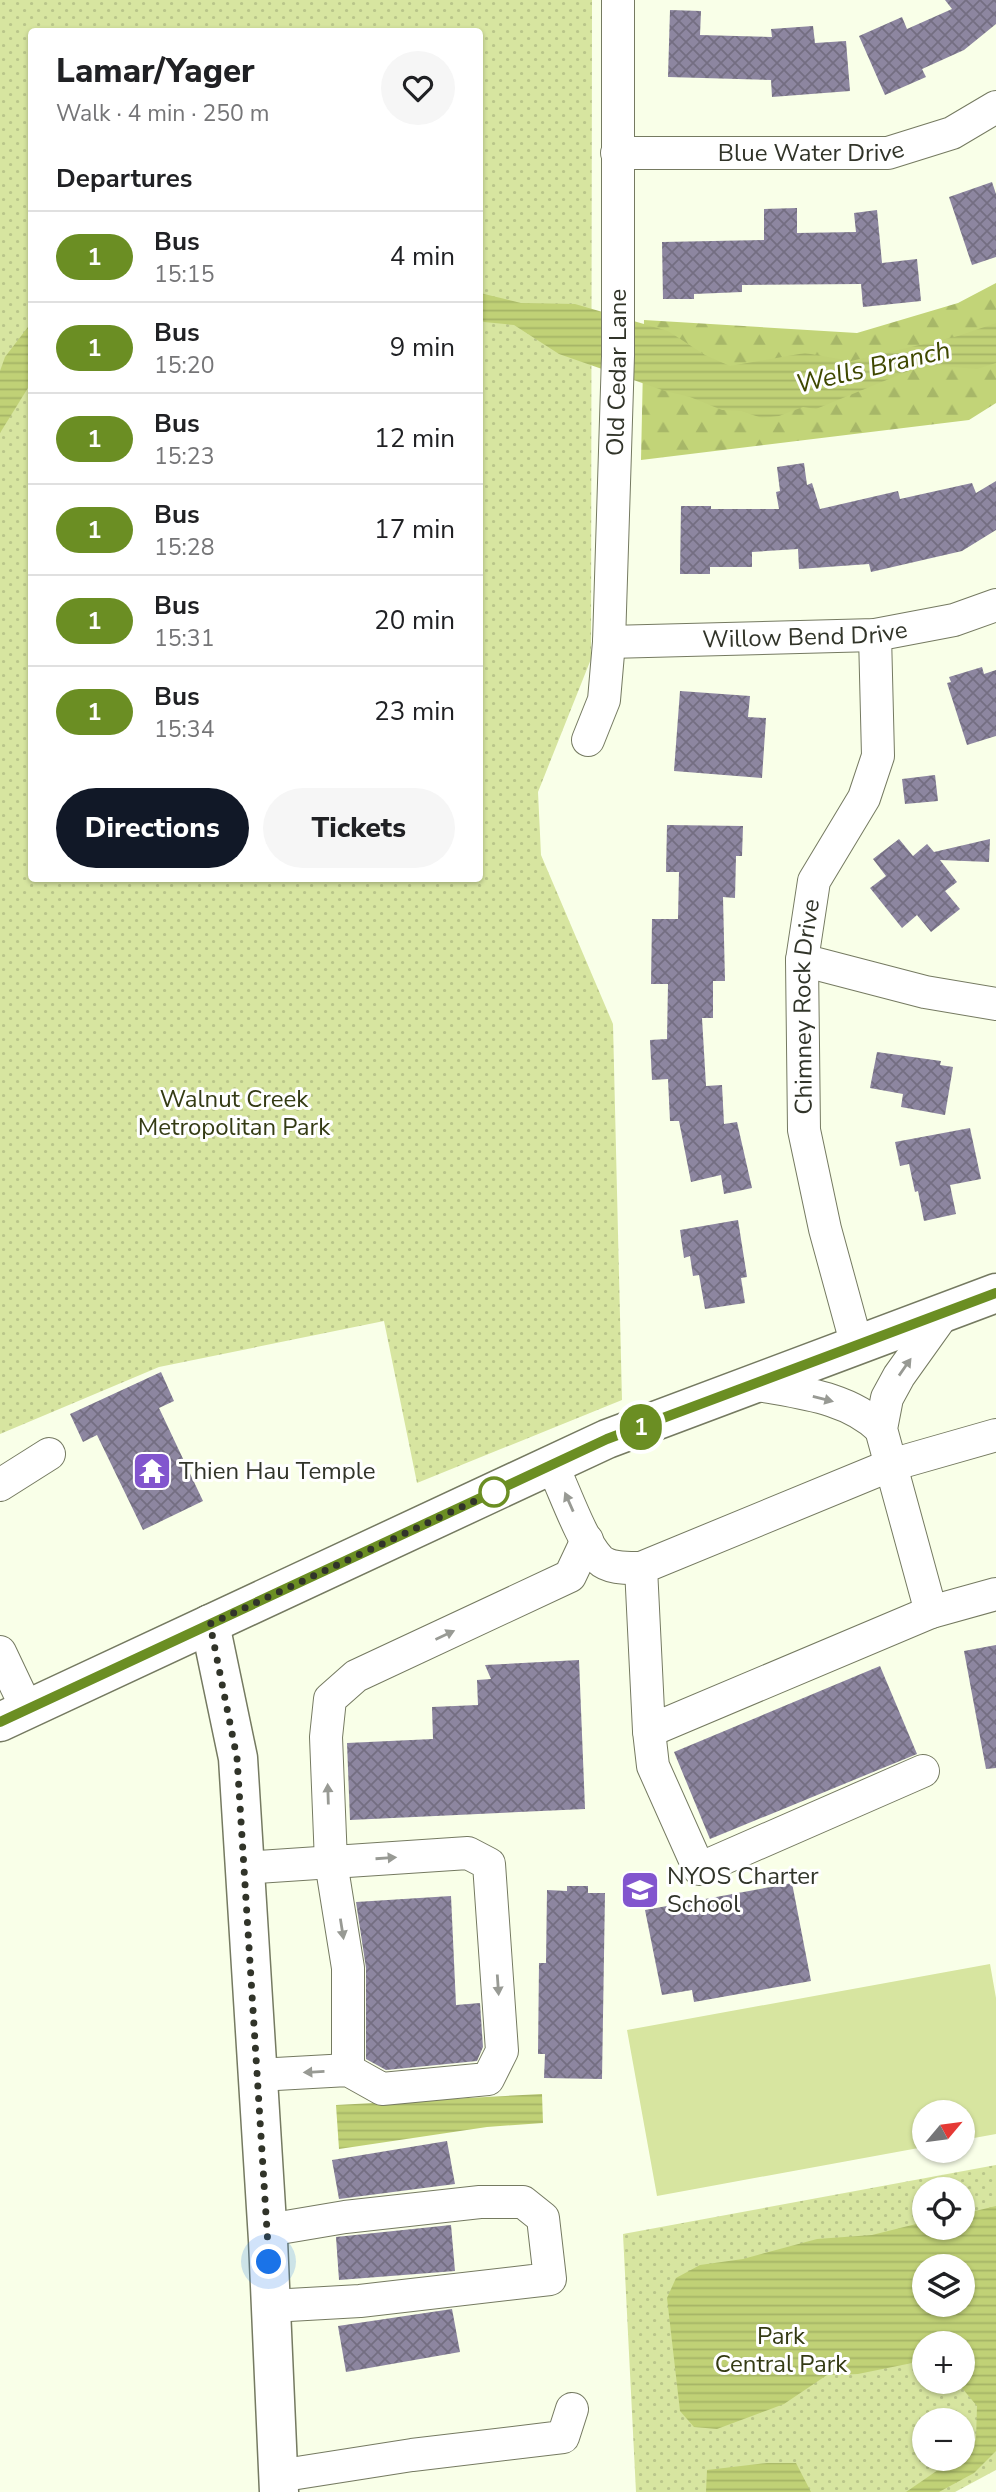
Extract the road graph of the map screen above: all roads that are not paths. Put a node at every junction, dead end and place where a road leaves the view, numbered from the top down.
1 (618, 0) edge
2 (996, 107) edge
3 (617, 153) junction
4 (996, 606) edge
5 (875, 635) junction
6 (609, 642) junction
7 (588, 740) dead end
8 (802, 960) junction
9 (996, 1004) edge
10 (996, 1293) edge
11 (944, 1313) junction
12 (857, 1346) junction
13 (758, 1385) junction
14 (881, 1429) junction
15 (996, 1435) edge
16 (49, 1454) dead end
17 (552, 1465) junction
18 (891, 1465) junction
19 (0, 1485) edge
20 (587, 1540) junction
21 (640, 1568) junction
22 (996, 1594) edge
23 (931, 1612) junction
24 (210, 1624) junction
25 (0, 1652) edge
26 (13, 1716) edge
27 (649, 1731) junction
28 (923, 1771) dead end
29 (331, 1862) junction
30 (244, 1868) junction
31 (348, 2070) junction
32 (258, 2075) junction
33 (268, 2230) junction
34 (271, 2306) junction
35 (572, 2409) dead end
36 (279, 2484) edge

1 - 3 street, Old Cedar Lane
2 - 3 street, Blue Water Drive
3 - 6 street, Old Cedar Lane
4 - 5 street, Willow Bend Drive
5 - 6 street, Willow Bend Drive
5 - 8 street, Chimney Rock Drive
6 - 7 street, Old Cedar Lane
8 - 9 street
8 - 12 street, Chimney Rock Drive
10 - 11 main road
11 - 12 main road
14 -> 11 street
12 - 13 main road
13 -> 14 street
13 - 17 main road
14 - 18 street
15 - 18 street
16 - 19 street
20 -> 17 street
17 - 24 main road
18 - 21 street
18 - 23 street
20 - 21 street
29 -> 20 street
21 - 27 street
22 - 23 street
23 - 27 street
24 - 26 main road
24 - 30 main road
25 - 26 street
27 - 28 street
29 - 30 street
29 -> 31 street
29 -> 31 street
30 - 32 main road
31 -> 32 street
32 - 33 main road
33 - 34 main road
33 - 34 street
34 - 36 main road
35 - 36 street

